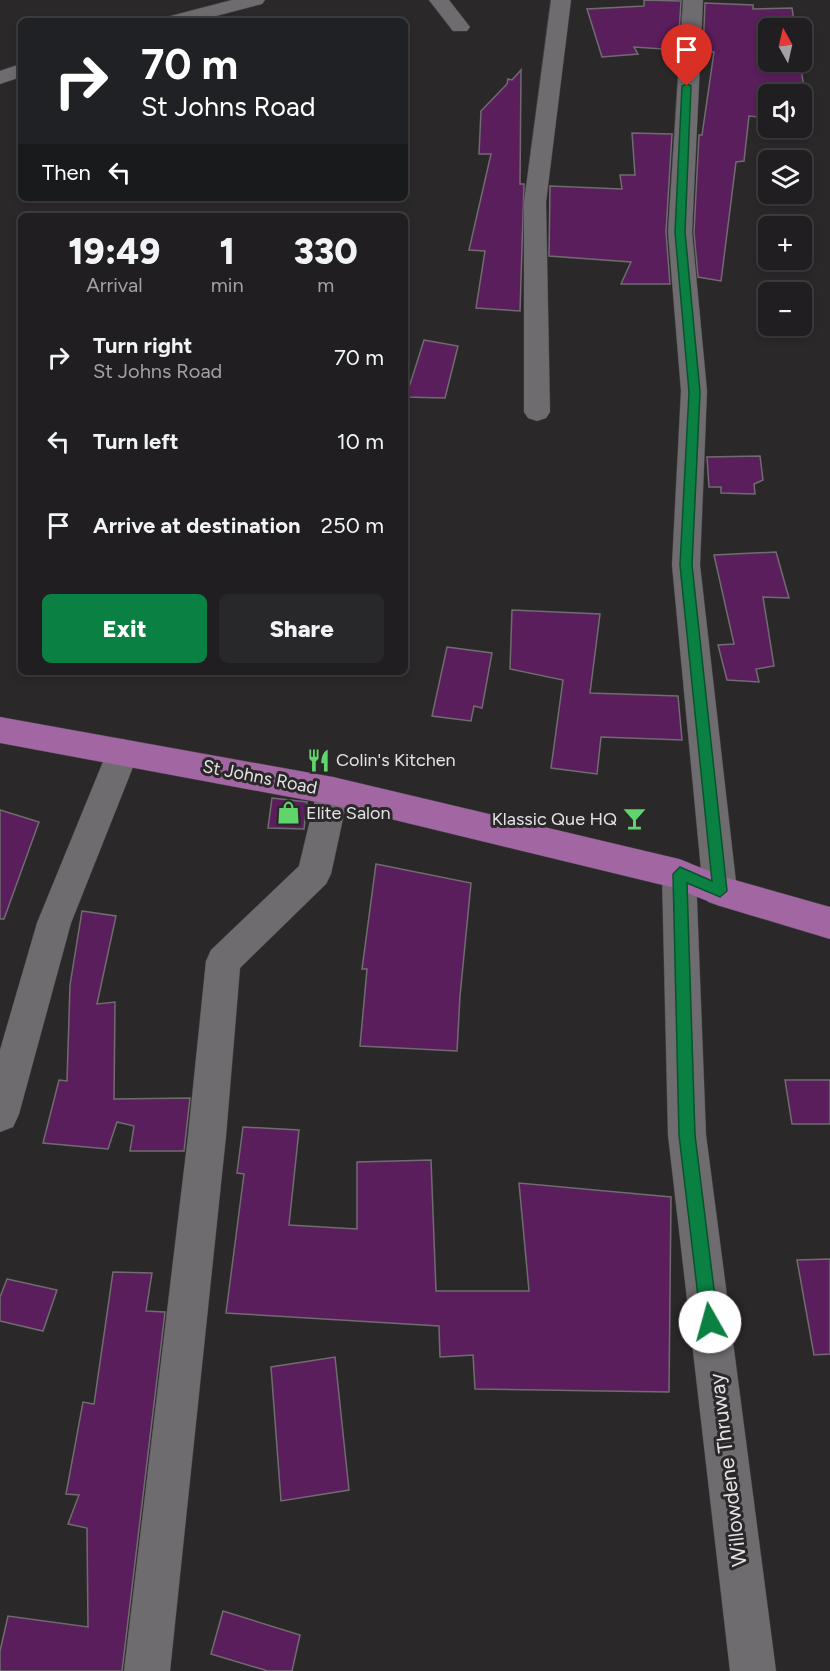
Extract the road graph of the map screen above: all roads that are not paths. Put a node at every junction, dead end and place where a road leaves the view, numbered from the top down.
1 (255, 0) edge
2 (439, 0) edge
3 (561, 0) edge
4 (693, 0) edge
5 (207, 17) edge
6 (460, 27) dead end
7 (18, 71) edge
8 (0, 78) edge
9 (537, 412) dead end
10 (0, 730) edge
11 (123, 752) junction
12 (333, 791) junction
13 (680, 874) junction
14 (720, 891) junction
15 (830, 923) edge
16 (0, 1114) edge
17 (147, 1671) edge
18 (753, 1671) edge

1 - 5 street
2 - 6 street
3 - 9 street
4 - 14 street
7 - 8 street
10 - 11 main road, St Johns Road
11 - 12 main road, St Johns Road
11 - 16 street
12 - 13 main road, St Johns Road
12 - 17 street
13 - 14 main road, St Johns Road
13 - 18 street, Willowdene Thruway
14 - 15 main road, St Johns Road

